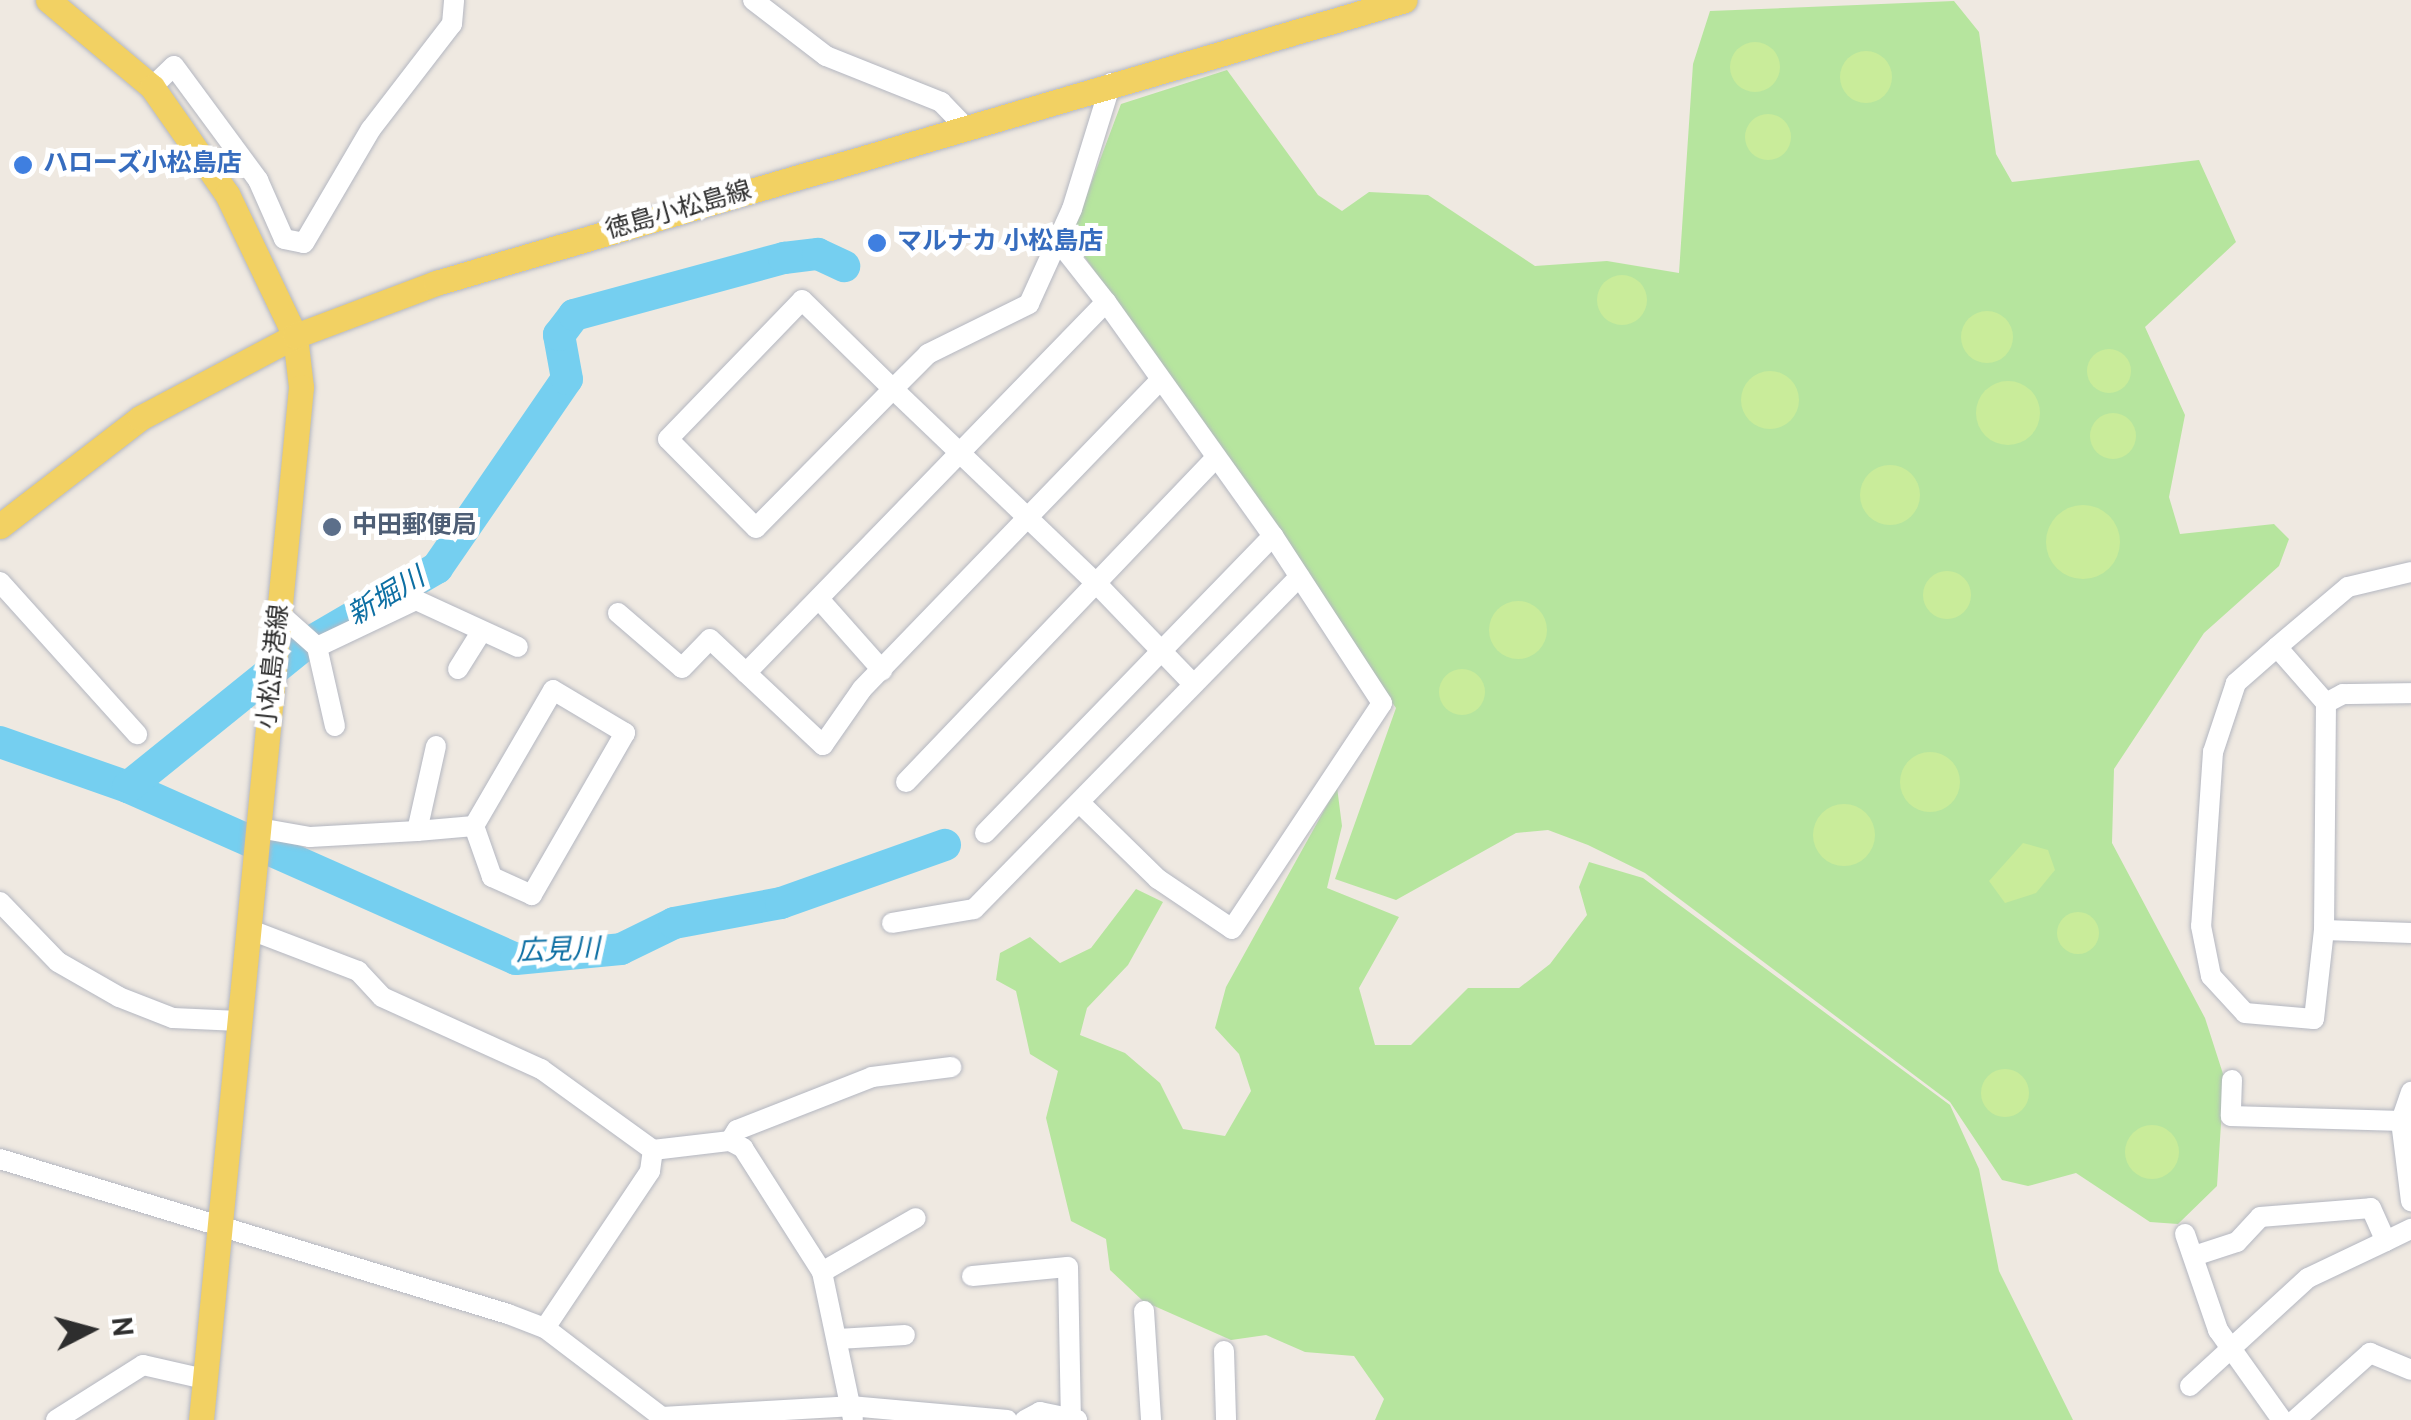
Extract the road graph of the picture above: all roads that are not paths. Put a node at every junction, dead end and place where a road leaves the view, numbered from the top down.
1 (48, 0) edge
2 (454, 0) edge
3 (753, 0) edge
4 (1405, 0) edge
5 (1341, 7) edge
6 (1111, 84) junction
7 (152, 87) junction
8 (965, 127) junction
9 (1058, 241) junction
10 (1106, 302) junction
11 (295, 336) junction
12 (1160, 380) junction
13 (893, 389) junction
14 (960, 453) junction
15 (1216, 458) junction
16 (1030, 519) junction
17 (0, 526) edge
18 (1273, 536) junction
19 (2411, 572) edge
20 (1299, 577) junction
21 (0, 582) edge
22 (1095, 582) junction
23 (820, 600) junction
24 (618, 613) dead end
25 (280, 614) junction
26 (479, 635) junction
27 (317, 647) junction
28 (518, 647) dead end
29 (2277, 647) junction
30 (1163, 650) junction
31 (458, 668) dead end
32 (882, 670) junction
33 (746, 673) junction
34 (1193, 684) junction
35 (2411, 693) edge
36 (2326, 704) junction
37 (335, 726) dead end
38 (137, 734) dead end
39 (436, 746) dead end
40 (906, 782) dead end
41 (1080, 803) junction
42 (474, 826) junction
43 (417, 832) junction
44 (985, 833) dead end
45 (257, 840) junction
46 (0, 902) edge
47 (892, 923) dead end
48 (248, 928) junction
49 (2324, 930) junction
50 (2411, 933) edge
51 (239, 1022) junction
52 (951, 1066) dead end
53 (2232, 1080) dead end
54 (2411, 1092) edge
55 (2401, 1122) junction
56 (730, 1141) junction
57 (653, 1150) junction
58 (0, 1159) edge
59 (2411, 1201) edge
60 (916, 1218) dead end
61 (222, 1224) junction
62 (2411, 1228) edge
63 (2185, 1234) dead end
64 (2386, 1241) junction
65 (2194, 1256) junction
66 (822, 1272) junction
67 (972, 1276) dead end
68 (1144, 1310) dead end
69 (545, 1328) junction
70 (905, 1335) dead end
71 (838, 1339) junction
72 (2237, 1350) junction
73 (1224, 1351) dead end
74 (2411, 1370) edge
75 (204, 1380) junction
76 (2190, 1386) dead end
77 (852, 1413) edge
78 (663, 1419) edge
79 (56, 1420) edge
80 (200, 1420) edge
81 (1007, 1420) edge
82 (1025, 1420) edge
83 (1073, 1420) edge
84 (1151, 1420) edge
85 (1226, 1420) edge
86 (2282, 1420) edge
87 (2295, 1420) edge

1 - 7 main road, 小松島港線
2 - 7 street
3 - 8 street
4 - 5 main road, 徳島小松島線
5 - 6 main road, 徳島小松島線
6 - 8 main road, 徳島小松島線
6 - 9 street
7 - 11 main road, 小松島港線
8 - 11 main road, 徳島小松島線
9 - 10 street
9 - 13 street
10 - 12 street
10 - 14 street
11 - 17 main road, 徳島小松島線
11 - 25 main road, 小松島港線
12 - 15 street
12 - 16 street
13 - 13 street
13 - 14 street
14 - 16 street
14 - 23 street
15 - 18 street
15 - 22 street
16 - 22 street
16 - 32 street
18 - 20 street
18 - 30 street
19 - 29 street
20 - 34 street
20 - 41 street
21 - 38 street
22 - 30 street
22 - 40 street
23 - 32 street
23 - 33 street
24 - 33 street
25 - 27 street
25 - 45 main road, 小松島港線
26 - 27 street
26 - 28 street
26 - 31 street
27 - 37 street
29 - 36 street
29 - 49 street
30 - 34 street
30 - 44 street
32 - 33 street
34 - 41 street
35 - 36 street
36 - 49 street
39 - 43 street
41 - 47 street
42 - 42 street
42 - 43 street
43 - 45 street
45 - 48 main road, 小松島港線
46 - 51 street
48 - 51 main road, 小松島港線
48 - 57 street
49 - 50 street
51 - 61 main road, 小松島港線
52 - 56 street
53 - 55 street
54 - 55 street
55 - 59 street
56 - 57 street
56 - 66 street
57 - 69 street
58 - 61 street
60 - 66 street
61 - 69 street
61 - 75 main road, 小松島港線
62 - 64 street
63 - 65 street
64 - 65 street
64 - 72 street
65 - 72 street
66 - 71 street
67 - 83 street
68 - 84 street
69 - 78 street
70 - 71 street
71 - 77 street
72 - 76 street
72 - 86 street
73 - 85 street
74 - 87 street
75 - 79 street
75 - 80 main road, 小松島港線
77 - 78 street
77 - 81 street
82 - 83 street

